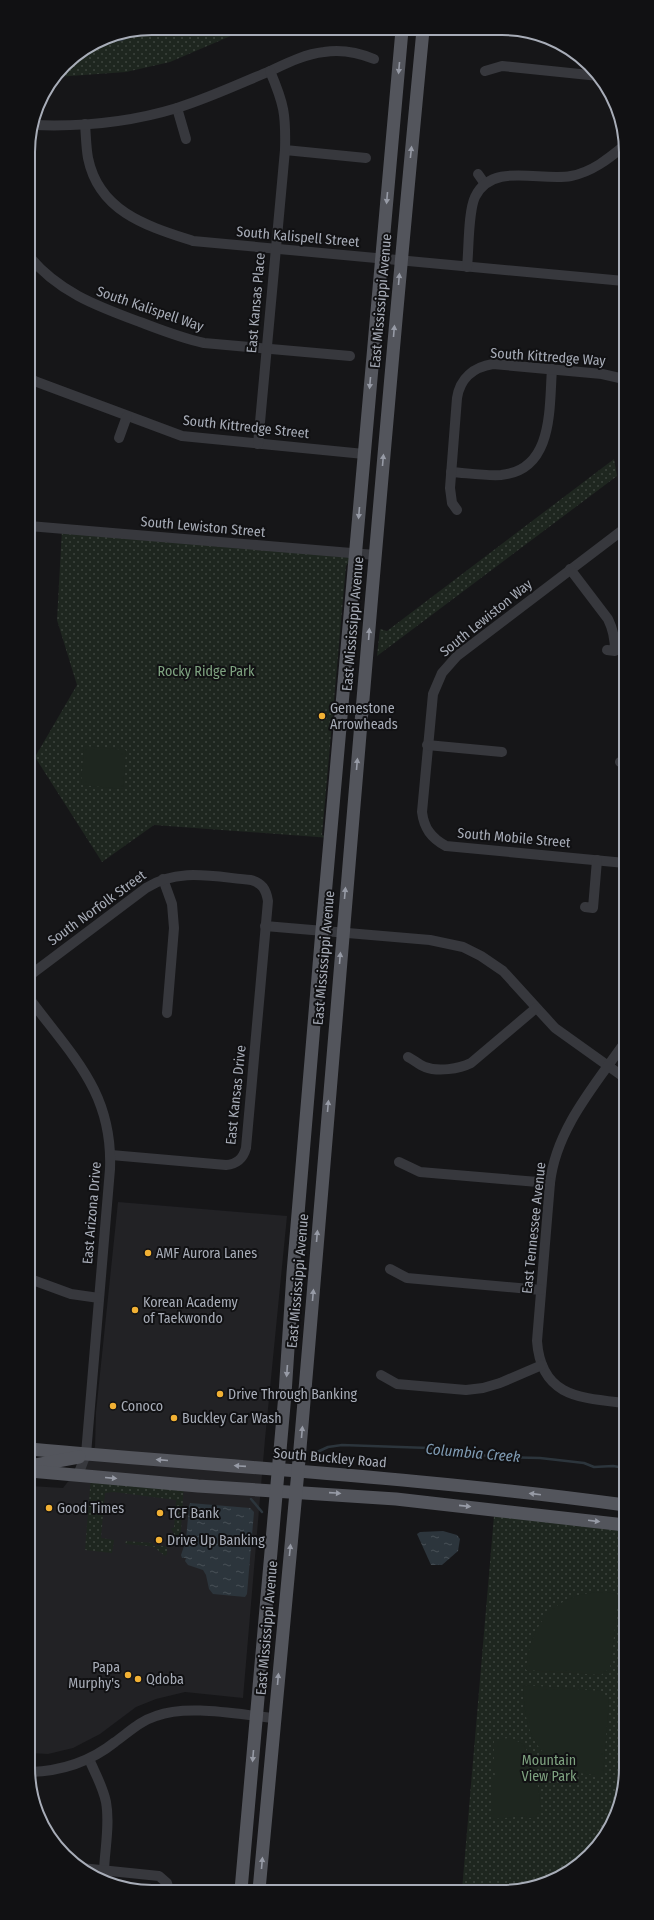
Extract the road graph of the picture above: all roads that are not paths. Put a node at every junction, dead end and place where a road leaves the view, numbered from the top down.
1 (402, 35) edge
2 (422, 35) edge
3 (374, 59) dead end
4 (270, 71) junction
5 (485, 71) dead end
6 (590, 75) edge
7 (177, 108) junction
8 (86, 124) junction
9 (38, 125) edge
10 (186, 139) dead end
11 (285, 150) junction
12 (619, 150) edge
13 (366, 158) dead end
14 (478, 174) dead end
15 (485, 184) junction
16 (275, 249) junction
17 (381, 259) junction
18 (400, 260) junction
19 (35, 263) edge
20 (467, 267) junction
21 (619, 281) edge
22 (266, 348) junction
23 (350, 356) dead end
24 (552, 369) junction
25 (619, 378) edge
26 (35, 382) edge
27 (127, 416) junction
28 (119, 438) dead end
29 (258, 444) junction
30 (364, 454) junction
31 (451, 472) junction
32 (457, 510) dead end
33 (35, 526) edge
34 (619, 533) edge
35 (355, 553) junction
36 (375, 555) junction
37 (570, 569) junction
38 (607, 650) dead end
39 (427, 745) junction
40 (502, 752) dead end
41 (431, 836) joint
42 (597, 860) junction
43 (619, 862) edge
44 (163, 879) junction
45 (585, 907) dead end
46 (265, 926) junction
47 (322, 930) junction
48 (342, 932) junction
49 (35, 971) edge
50 (35, 1006) edge
51 (536, 1008) junction
52 (167, 1012) dead end
53 (619, 1050) edge
54 (408, 1057) dead end
55 (608, 1066) junction
56 (619, 1074) edge
57 (111, 1155) junction
58 (399, 1162) dead end
59 (550, 1183) junction
60 (390, 1269) dead end
61 (35, 1281) edge
62 (541, 1290) junction
63 (99, 1298) junction
64 (542, 1365) junction
65 (381, 1375) dead end
66 (619, 1402) edge
67 (35, 1449) edge
68 (86, 1454) junction
69 (35, 1465) edge
70 (279, 1468) junction
71 (35, 1471) edge
72 (298, 1471) junction
73 (84, 1476) junction
74 (277, 1490) junction
75 (296, 1491) junction
76 (619, 1504) edge
77 (619, 1524) edge
78 (256, 1717) junction
79 (275, 1718) junction
80 (89, 1759) junction
81 (35, 1771) edge
82 (94, 1869) edge
83 (104, 1870) junction
84 (168, 1885) edge
85 (241, 1885) edge
86 (259, 1885) edge

1 -> 17 main road, East Mississippi Avenue
18 -> 2 main road, East Mississippi Avenue
3 - 4 street
4 - 7 street
4 - 11 street, East Kansas Place
5 - 6 street
7 - 8 street
7 - 10 street
8 - 9 street
8 - 16 street, South Kalispell Street
11 - 13 street
11 - 16 street, East Kansas Place
12 - 15 street
14 - 15 street
15 - 20 street
16 - 17 street, South Kalispell Street
16 - 22 street, East Kansas Place
17 - 18 street, South Kalispell Street
17 -> 30 main road, East Mississippi Avenue
18 - 20 street, South Kalispell Street
36 -> 18 main road, East Mississippi Avenue
19 - 22 street, South Kalispell Way
20 - 21 street, South Kalispell Street
22 - 23 street, South Kalispell Way
22 - 29 street, East Kansas Place
24 - 25 street, South Kittredge Way
24 - 31 street
24 - 31 street, South Kittredge Way
26 - 27 street, South Kittredge Street
27 - 28 street
27 - 29 street, South Kittredge Street
29 - 30 street, South Kittredge Street
30 -> 35 main road, East Mississippi Avenue
31 - 32 street, South Kittredge Way
33 - 35 street, South Lewiston Street
34 - 37 street, South Lewiston Way
35 - 36 street, South Lewiston Street
35 - 47 main road, East Mississippi Avenue
48 -> 36 main road, East Mississippi Avenue
37 - 38 street
37 - 39 street, South Lewiston Way
39 - 40 street
39 - 41 street, South Lewiston Way
41 - 42 street, South Mobile Street
42 - 43 street, South Mobile Street
42 - 45 street
44 - 46 street, South Norfolk Street
44 - 49 street, South Norfolk Street
44 - 52 street
46 - 47 street
46 - 57 street, East Kansas Drive
47 - 48 street
47 -> 70 main road, East Mississippi Avenue
48 - 51 street
72 -> 48 main road, East Mississippi Avenue
50 - 57 street, East Arizona Drive
51 - 54 street
51 - 55 street
53 - 55 street, East Tennessee Avenue
55 - 56 street
55 - 59 street, East Tennessee Avenue
57 - 63 street, East Arizona Drive
58 - 59 street
59 - 62 street, East Tennessee Avenue
60 - 62 street
61 - 63 street
62 - 64 street, East Tennessee Avenue
63 - 68 street, East Arizona Drive
64 - 65 street
64 - 66 street
67 - 68 main road, South Buckley Road
68 - 69 main road
70 -> 68 main road, South Buckley Road
68 - 73 street, East Arizona Drive
70 - 72 main road, South Buckley Road
70 - 74 main road, East Mississippi Avenue
71 - 73 main road
72 - 75 main road, East Mississippi Avenue
76 -> 72 main road, South Buckley Road
73 -> 74 main road
74 - 75 main road
74 - 78 main road, East Mississippi Avenue
75 -> 77 main road
79 -> 75 main road, East Mississippi Avenue
78 - 79 street
78 - 80 street
78 -> 85 main road, East Mississippi Avenue
86 -> 79 main road, East Mississippi Avenue
80 - 81 street
80 - 83 street
82 - 83 street
83 - 84 street

